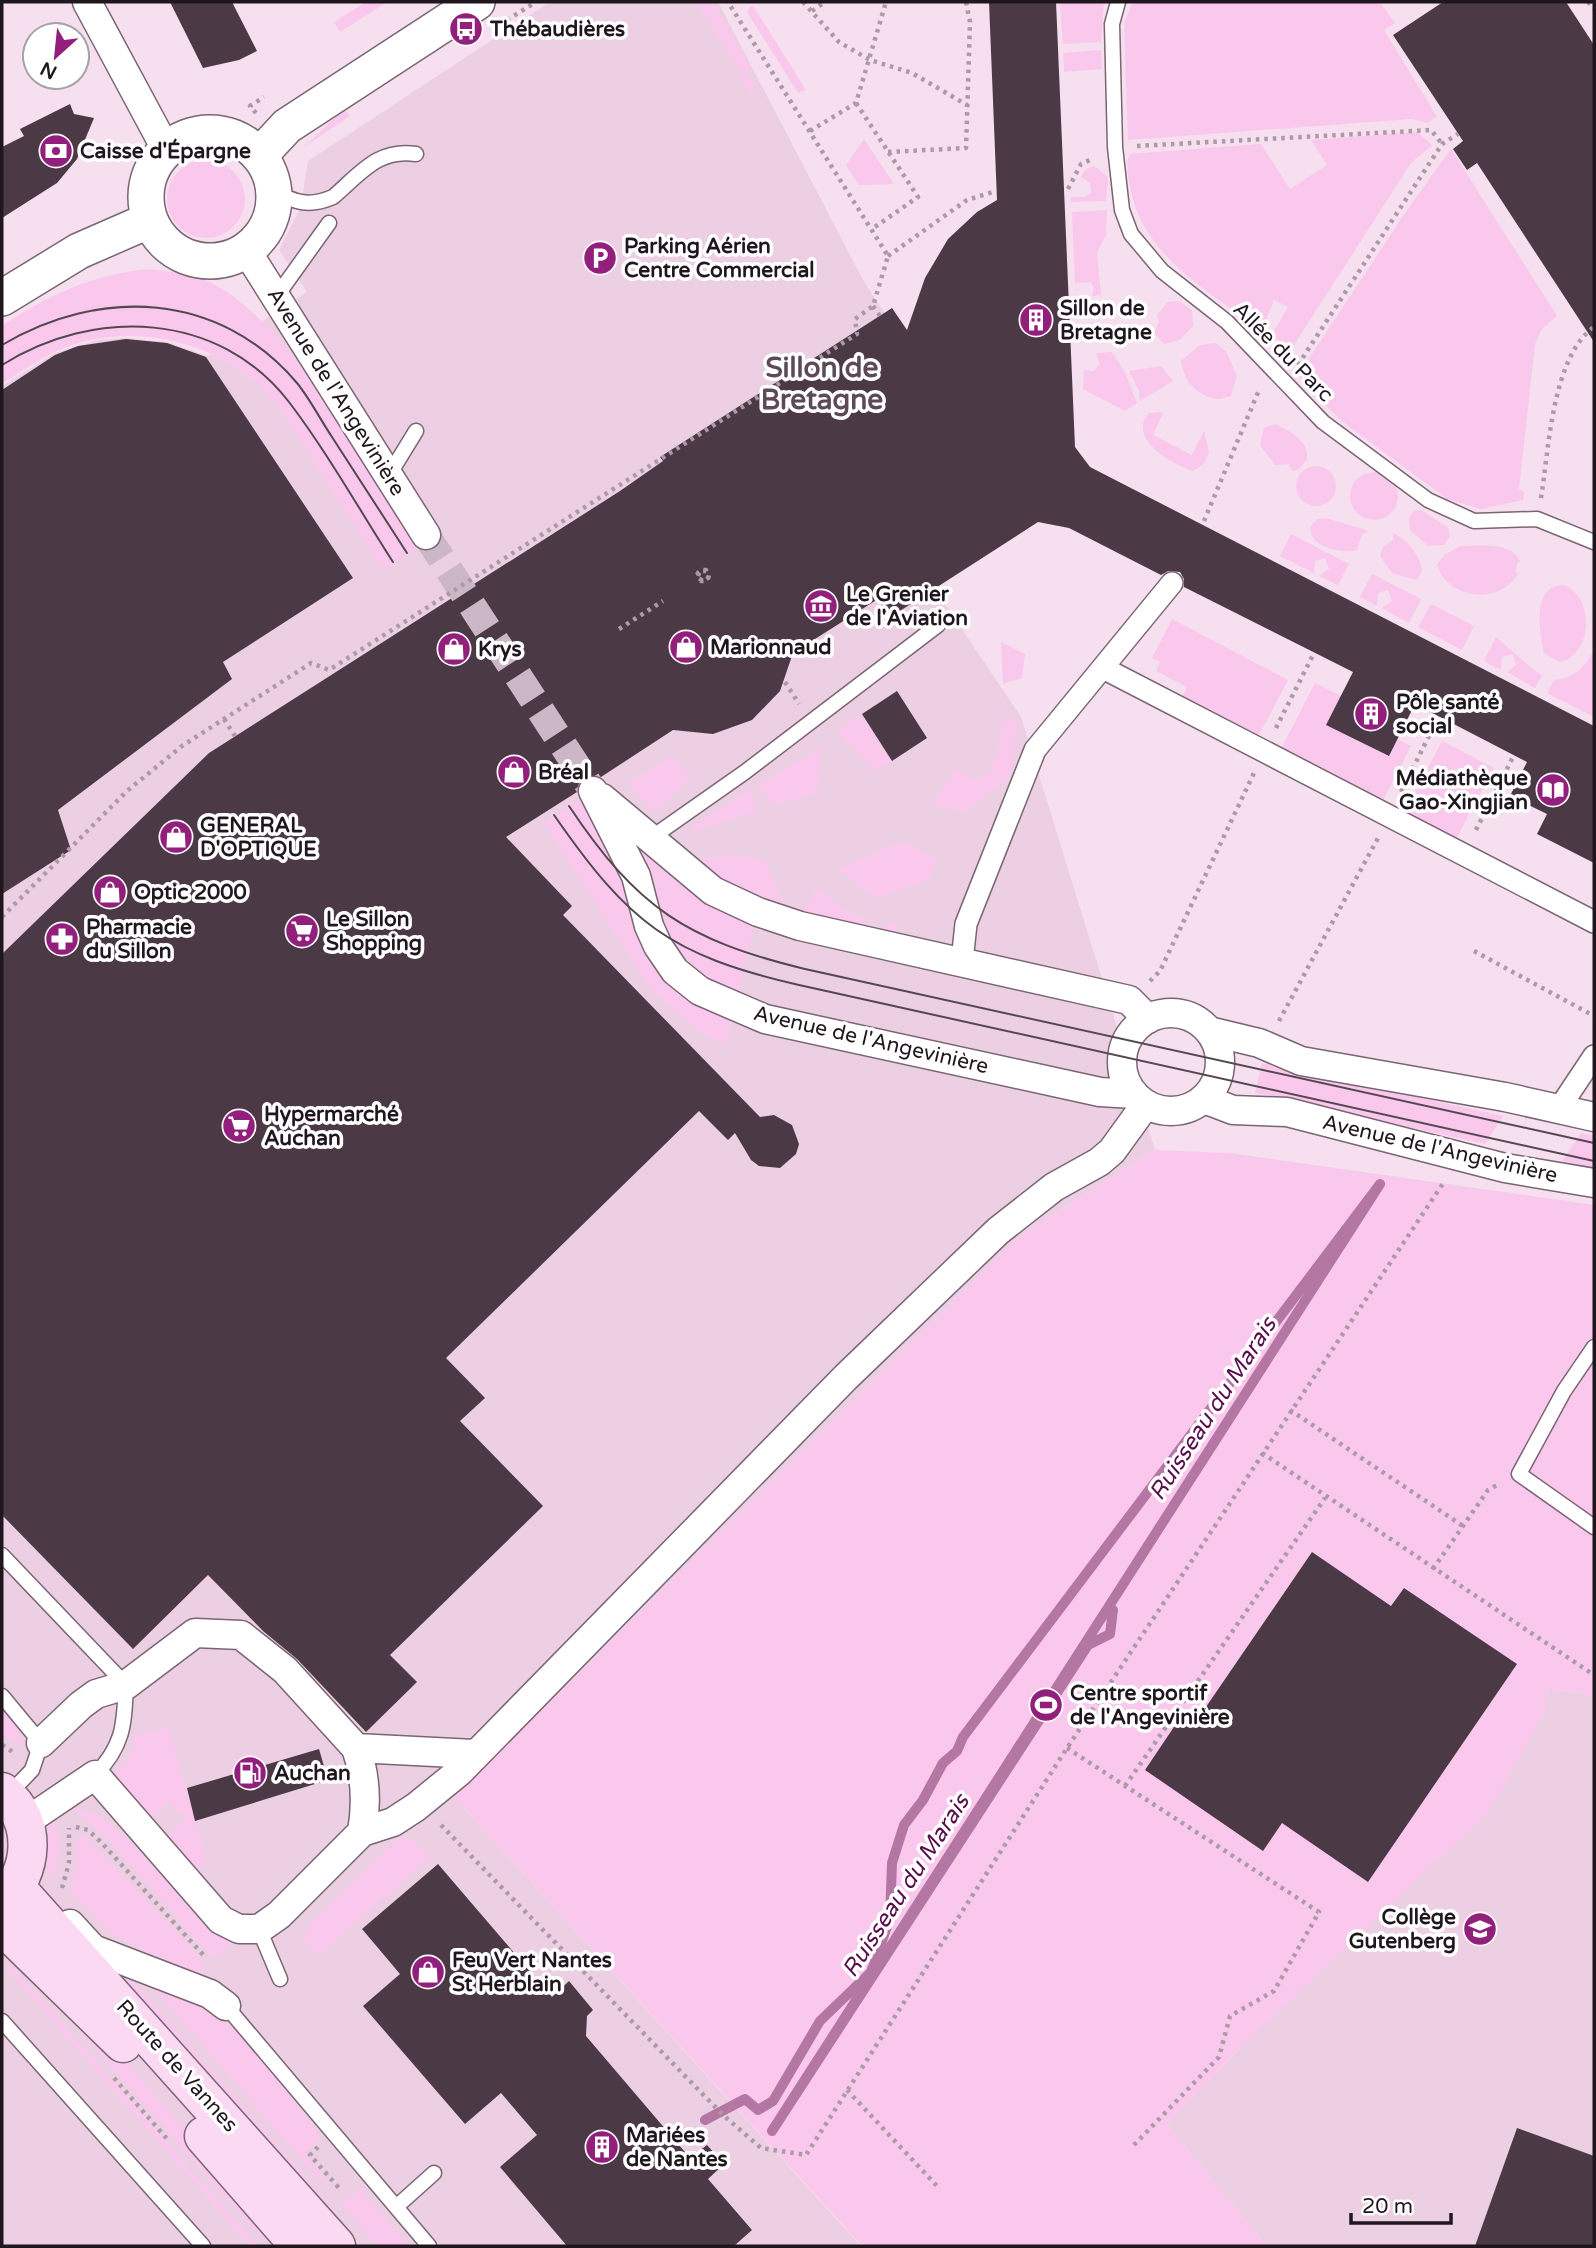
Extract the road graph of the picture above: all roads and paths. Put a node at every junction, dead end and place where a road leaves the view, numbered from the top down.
1 (88, 2) edge
2 (477, 2) edge
3 (803, 2) edge
4 (825, 2) edge
5 (886, 2) edge
6 (966, 2) edge
7 (1118, 2) edge
8 (1588, 2) edge
9 (731, 3) edge
10 (1594, 9) edge
11 (812, 12) junction
12 (870, 60) junction
13 (856, 103) junction
14 (967, 105) junction
15 (810, 131) junction
16 (1458, 134) dead end
17 (1442, 144) junction
18 (1115, 148) junction
19 (166, 149) junction
20 (888, 152) junction
21 (416, 154) dead end
22 (260, 156) junction
23 (1068, 190) dead end
24 (274, 191) junction
25 (993, 192) dead end
26 (150, 220) junction
27 (329, 223) dead end
28 (872, 229) junction
29 (246, 250) junction
30 (888, 256) junction
31 (276, 297) junction
32 (2, 298) edge
33 (873, 306) junction
34 (880, 316) dead end
35 (1594, 327) edge
36 (1269, 366) junction
37 (1286, 386) junction
38 (416, 431) dead end
39 (389, 475) junction
40 (1537, 519) junction
41 (1204, 521) dead end
42 (426, 535) tunnel mouth
43 (1594, 542) edge
44 (698, 578) joint
45 (1172, 583) dead end
46 (663, 601) dead end
47 (938, 625) dead end
48 (620, 629) dead end
49 (1314, 653) dead end
50 (1105, 669) junction
51 (785, 682) dead end
52 (794, 697) dead end
53 (1439, 716) dead end
54 (224, 719) junction
55 (235, 736) dead end
56 (1514, 755) dead end
57 (1260, 761) junction
58 (1384, 825) junction
59 (651, 838) junction
60 (1463, 856) junction
61 (2, 918) edge
62 (1594, 922) edge
63 (1474, 951) dead end
64 (962, 961) junction
65 (1139, 1009) junction
66 (1594, 1016) edge
67 (1209, 1031) junction
68 (1271, 1048) junction
69 (1594, 1056) edge
70 (1140, 1099) junction
71 (1204, 1099) junction
72 (1560, 1107) junction
73 (1594, 1117) edge
74 (1447, 1178) dead end
75 (1594, 1184) edge
76 (1594, 1347) edge
77 (1290, 1410) junction
78 (1262, 1453) junction
79 (1519, 1474) junction
80 (1325, 1498) junction
81 (1463, 1526) junction
82 (1594, 1527) edge
83 (2, 1555) edge
84 (1433, 1569) junction
85 (1594, 1675) edge
86 (125, 1685) junction
87 (2, 1696) edge
88 (41, 1743) junction
89 (356, 1748) junction
90 (1066, 1748) junction
91 (474, 1754) junction
92 (95, 1775) junction
93 (1125, 1786) junction
94 (11, 1804) edge
95 (416, 1807) junction
96 (362, 1832) junction
97 (14, 1885) edge
98 (2, 1925) edge
99 (259, 1928) junction
100 (280, 1979) dead end
101 (226, 2006) joint
102 (2, 2021) edge
103 (108, 2070) dead end
104 (847, 2090) junction
105 (171, 2143) dead end
106 (1134, 2145) dead end
107 (434, 2173) dead end
108 (937, 2186) dead end
109 (396, 2207) junction
110 (203, 2246) edge
111 (300, 2246) edge
112 (337, 2246) edge
113 (429, 2246) edge

1 - 19 street
2 - 22 street
3 - 11 path
4 - 11 path
5 - 12 path
6 - 14 path
7 - 18 lane, Allée du Parc
8 - 10 path
9 - 15 path
11 - 12 path
12 - 13 path
12 - 14 path
13 - 15 path
13 - 20 path
14 - 20 path
15 - 28 path
16 - 17 path
17 - 18 path
17 - 37 path
18 - 23 path
18 - 36 lane, Allée du Parc
19 - 22 street
19 - 26 street
20 - 28 path
21 - 24 lane
22 - 24 street
24 - 29 street
25 - 30 path
26 - 29 street
26 - 32 street
27 - 31 lane
28 - 30 path
29 - 31 street, Avenue de l'Angevinière
30 - 33 path
31 - 39 street, Avenue de l'Angevinière
33 - 34 path
33 - 54 path
35 - 40 path
36 - 37 lane, Allée du Parc
36 - 41 path
37 - 40 lane, Allée du Parc
38 - 39 lane
39 - 42 street, Avenue de l'Angevinière
40 - 43 lane, Allée du Parc
44 - 44 path
45 - 50 street
46 - 48 path
47 - 59 lane
49 - 57 path
50 - 57 street
50 - 64 street
51 - 52 path
53 - 58 path
54 - 55 path
54 - 61 path
56 - 60 path
57 - 58 street
57 - 65 path
58 - 60 street
58 - 68 path
59 - 64 street, Avenue de l'Angevinière
59 - 70 street, Avenue de l'Angevinière
60 - 62 street
63 - 66 path
64 - 65 street, Avenue de l'Angevinière
65 - 67 street
65 - 70 street
67 - 68 street
67 - 71 street
68 - 72 street
69 - 72 street
70 - 71 street
70 - 91 street
71 - 75 street, Avenue de l'Angevinière
72 - 73 street
74 - 77 path
76 - 79 lane
77 - 78 path
77 - 81 path
78 - 80 path
78 - 90 path
79 - 81 path
79 - 82 lane
80 - 84 path
80 - 93 path
81 - 84 path
83 - 86 lane
84 - 85 path
86 - 88 street
86 - 89 street
86 - 92 lane
87 - 88 lane
88 - 94 lane
89 - 91 street
89 - 96 street
90 - 93 path
90 - 104 path
91 - 95 street
92 - 94 street
92 - 99 street
93 - 106 path
94 - 97 main road
95 - 96 street
95 - 104 path
96 - 99 street
97 - 101 street
97 - 112 main road, Route de Vannes
98 - 111 main road, Route de Vannes
99 - 100 lane
101 - 109 lane
102 - 110 lane
103 - 105 path
104 - 108 path
107 - 109 lane
109 - 113 lane

